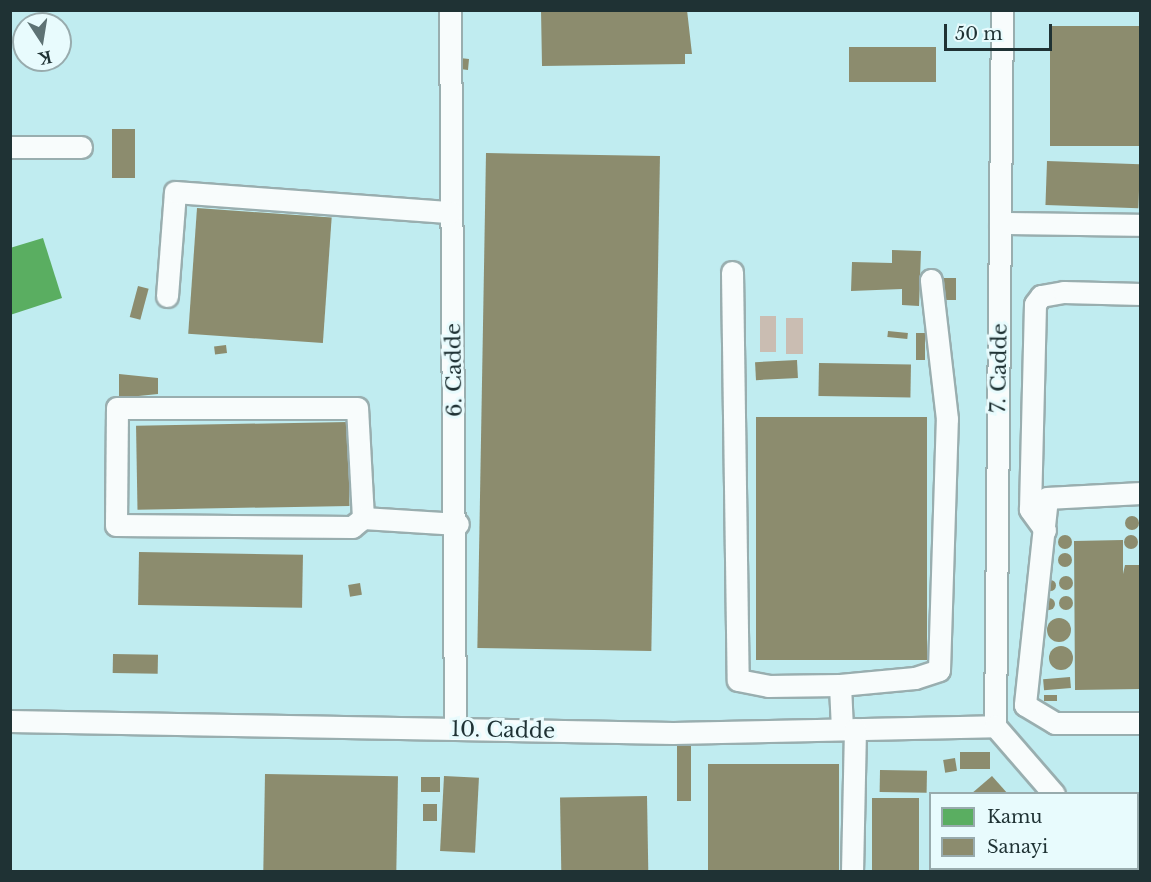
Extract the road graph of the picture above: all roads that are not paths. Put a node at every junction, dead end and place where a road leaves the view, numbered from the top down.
1 (450, 10) edge
2 (1002, 10) edge
3 (10, 147) edge
4 (81, 147) dead end
5 (450, 212) junction
6 (1000, 224) junction
7 (1140, 225) edge
8 (732, 272) dead end
9 (931, 280) dead end
10 (1140, 294) edge
11 (167, 296) dead end
12 (1140, 493) edge
13 (363, 518) junction
14 (458, 524) junction
15 (1045, 530) junction
16 (840, 685) junction
17 (10, 721) edge
18 (1140, 723) edge
19 (995, 726) junction
20 (455, 729) junction
21 (849, 729) junction
22 (1052, 792) edge
23 (852, 872) edge

1 - 5 lane, 6. Cadde
2 - 6 lane, 7. Cadde
3 - 4 lane
5 - 11 lane
5 - 14 lane, 6. Cadde
6 - 7 lane
6 - 19 lane, 7. Cadde
8 - 16 lane
9 - 16 lane
10 - 15 lane
12 - 15 lane
13 - 13 lane
13 - 14 lane
14 - 20 lane, 6. Cadde
15 - 18 lane
16 - 21 lane
17 - 20 lane, 10. Cadde
19 - 21 lane, 10. Cadde
19 - 22 lane
20 - 21 lane, 10. Cadde
21 - 23 lane

